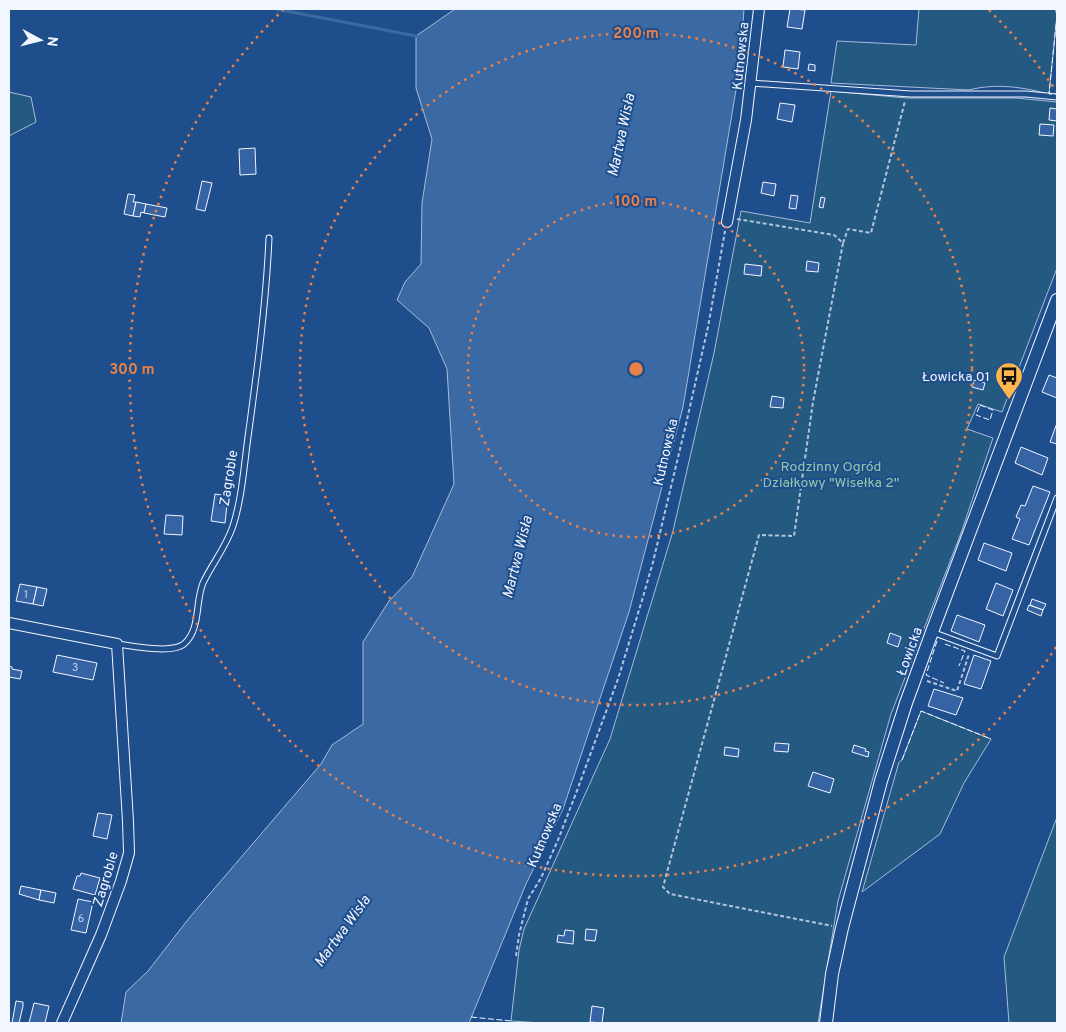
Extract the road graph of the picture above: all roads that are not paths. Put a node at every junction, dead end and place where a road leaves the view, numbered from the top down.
1 (759, 9) edge
2 (751, 84) junction
3 (1057, 97) edge
4 (727, 222) road end
5 (269, 238) dead end
6 (1057, 300) edge
7 (1057, 498) edge
8 (9, 623) edge
9 (932, 632) junction
10 (118, 644) junction
11 (62, 1023) edge
12 (826, 1023) edge

1 - 2 street, Kutnowska
2 - 3 lane
2 - 4 street, Kutnowska
5 - 10 lane, Zagroble
6 - 9 street, Łowicka
7 - 9 lane
8 - 10 street, Zagroble
9 - 12 street, Łowicka
10 - 11 street, Zagroble

